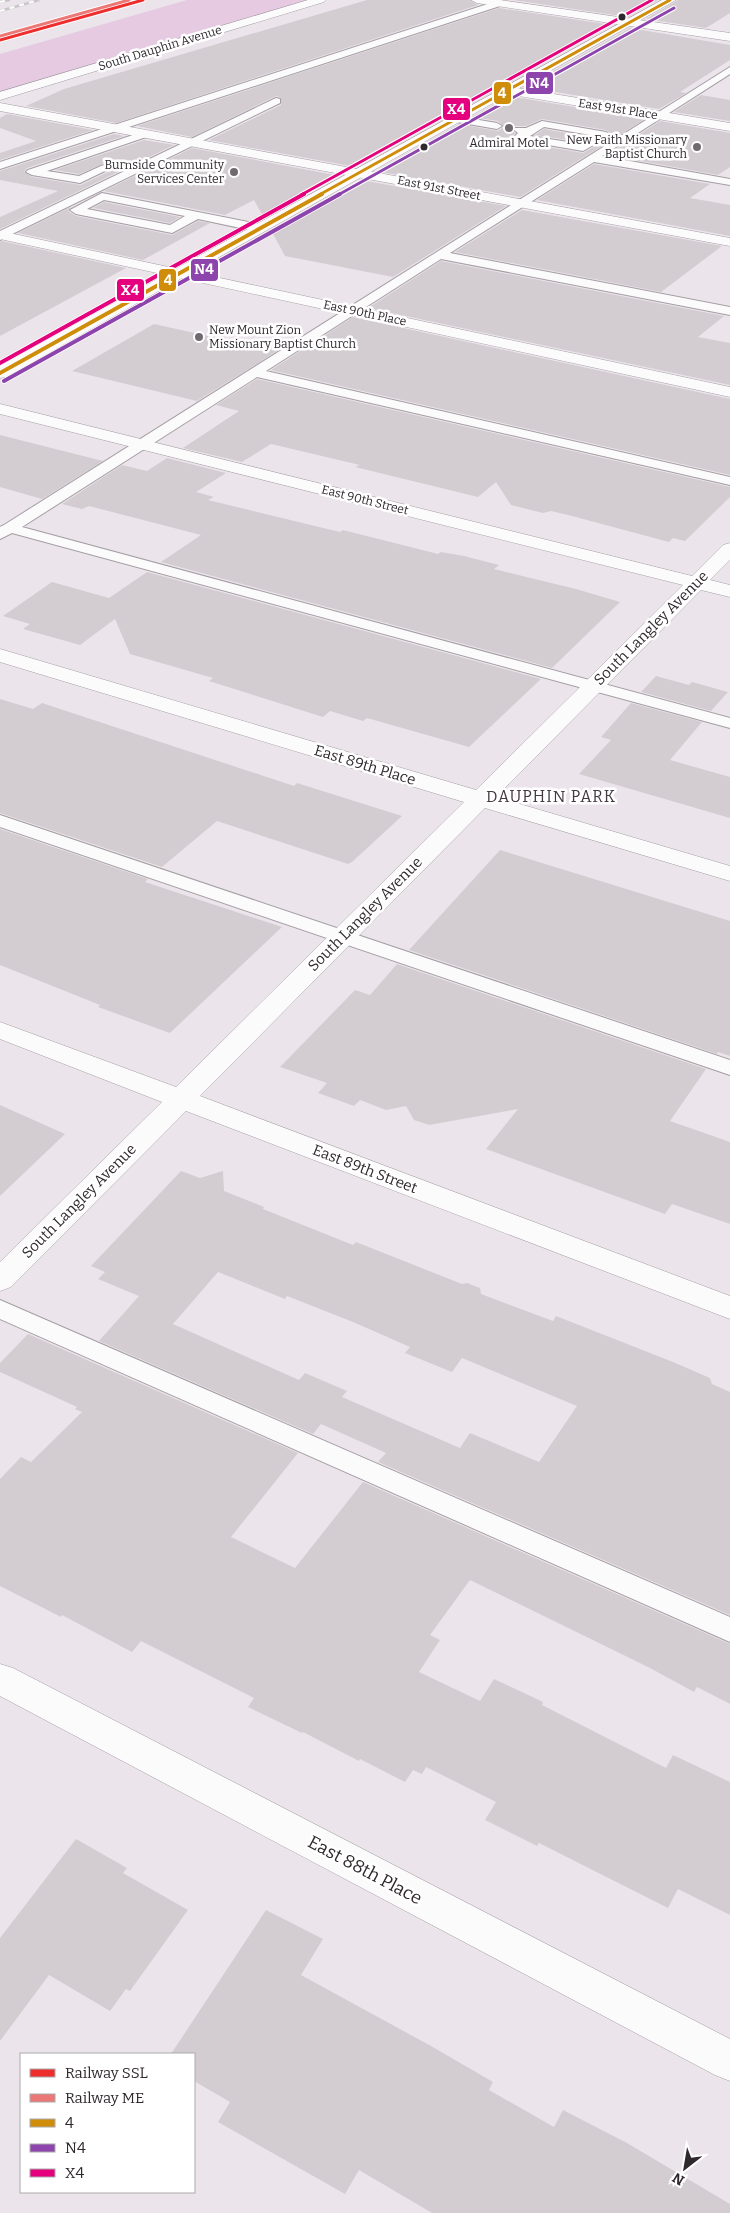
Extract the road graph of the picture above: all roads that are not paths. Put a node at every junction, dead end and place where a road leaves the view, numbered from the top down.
1 (320, 0) edge
2 (479, 0) edge
3 (670, 0) edge
4 (500, 3) junction
5 (630, 22) junction
6 (730, 37) edge
7 (730, 70) edge
8 (724, 79) edge
9 (505, 90) junction
10 (226, 92) junction
11 (0, 96) edge
12 (0, 107) edge
13 (658, 116) junction
14 (455, 119) junction
15 (497, 126) dead end
16 (730, 127) edge
17 (114, 128) junction
18 (523, 131) joint
19 (147, 140) junction
20 (191, 142) junction
21 (592, 158) junction
22 (114, 163) dead end
23 (0, 167) edge
24 (358, 173) junction
25 (730, 182) edge
26 (98, 188) junction
27 (520, 203) junction
28 (196, 215) junction
29 (259, 228) junction
30 (0, 236) edge
31 (730, 242) edge
32 (439, 255) junction
33 (178, 273) junction
34 (352, 310) junction
35 (730, 311) edge
36 (0, 372) edge
37 (254, 372) junction
38 (730, 392) edge
39 (0, 409) edge
40 (140, 444) junction
41 (730, 481) edge
42 (4, 531) edge
43 (730, 549) edge
44 (697, 583) junction
45 (730, 591) edge
46 (0, 655) edge
47 (594, 686) junction
48 (730, 723) edge
49 (480, 800) junction
50 (0, 821) edge
51 (730, 874) edge
52 (342, 937) junction
53 (0, 1030) edge
54 (730, 1068) edge
55 (181, 1099) junction
56 (0, 1280) edge
57 (730, 1308) edge
58 (0, 1310) edge
59 (730, 1630) edge
60 (0, 1679) edge
61 (730, 2061) edge

1 - 11 street, South Dauphin Avenue
2 - 4 street
3 - 5 street
4 - 5 street
4 - 10 lane
5 - 6 street
5 - 9 street
7 - 8 lane
8 - 13 lane
9 - 13 street, East 91st Place
9 - 14 street
10 - 17 lane
10 - 20 lane
12 - 17 street, East 91st Street
13 - 16 street, East 91st Place
13 - 21 lane
14 - 15 lane
14 - 24 street
17 - 19 street, East 91st Street
17 - 23 lane
18 - 18 lane
19 - 20 street, East 91st Street
19 - 22 lane
20 - 24 street, East 91st Street
20 - 26 lane
21 - 25 lane
21 - 27 lane
23 - 26 lane
24 - 27 street, East 91st Street
24 - 29 street
26 - 30 lane
27 - 31 street, East 91st Street
27 - 32 lane
28 - 28 lane
28 - 29 lane
29 - 33 street
30 - 33 street, East 90th Place
32 - 34 lane
32 - 35 lane
33 - 34 street, East 90th Place
33 - 36 street
34 - 37 lane
34 - 38 street, East 90th Place
37 - 40 lane
37 - 41 lane
39 - 40 street, East 90th Street
40 - 42 lane
40 - 44 street, East 90th Street
42 - 47 lane
43 - 44 street, South Langley Avenue
44 - 45 street, East 90th Street
44 - 47 street, South Langley Avenue
46 - 49 street, East 89th Place
47 - 48 lane
47 - 49 street, South Langley Avenue
49 - 51 street, East 89th Place
49 - 52 street, South Langley Avenue
50 - 52 lane
52 - 54 lane
52 - 55 street, South Langley Avenue
53 - 55 street, East 89th Street
55 - 56 street, South Langley Avenue
55 - 57 street, East 89th Street
58 - 59 lane
60 - 61 street, East 88th Place

